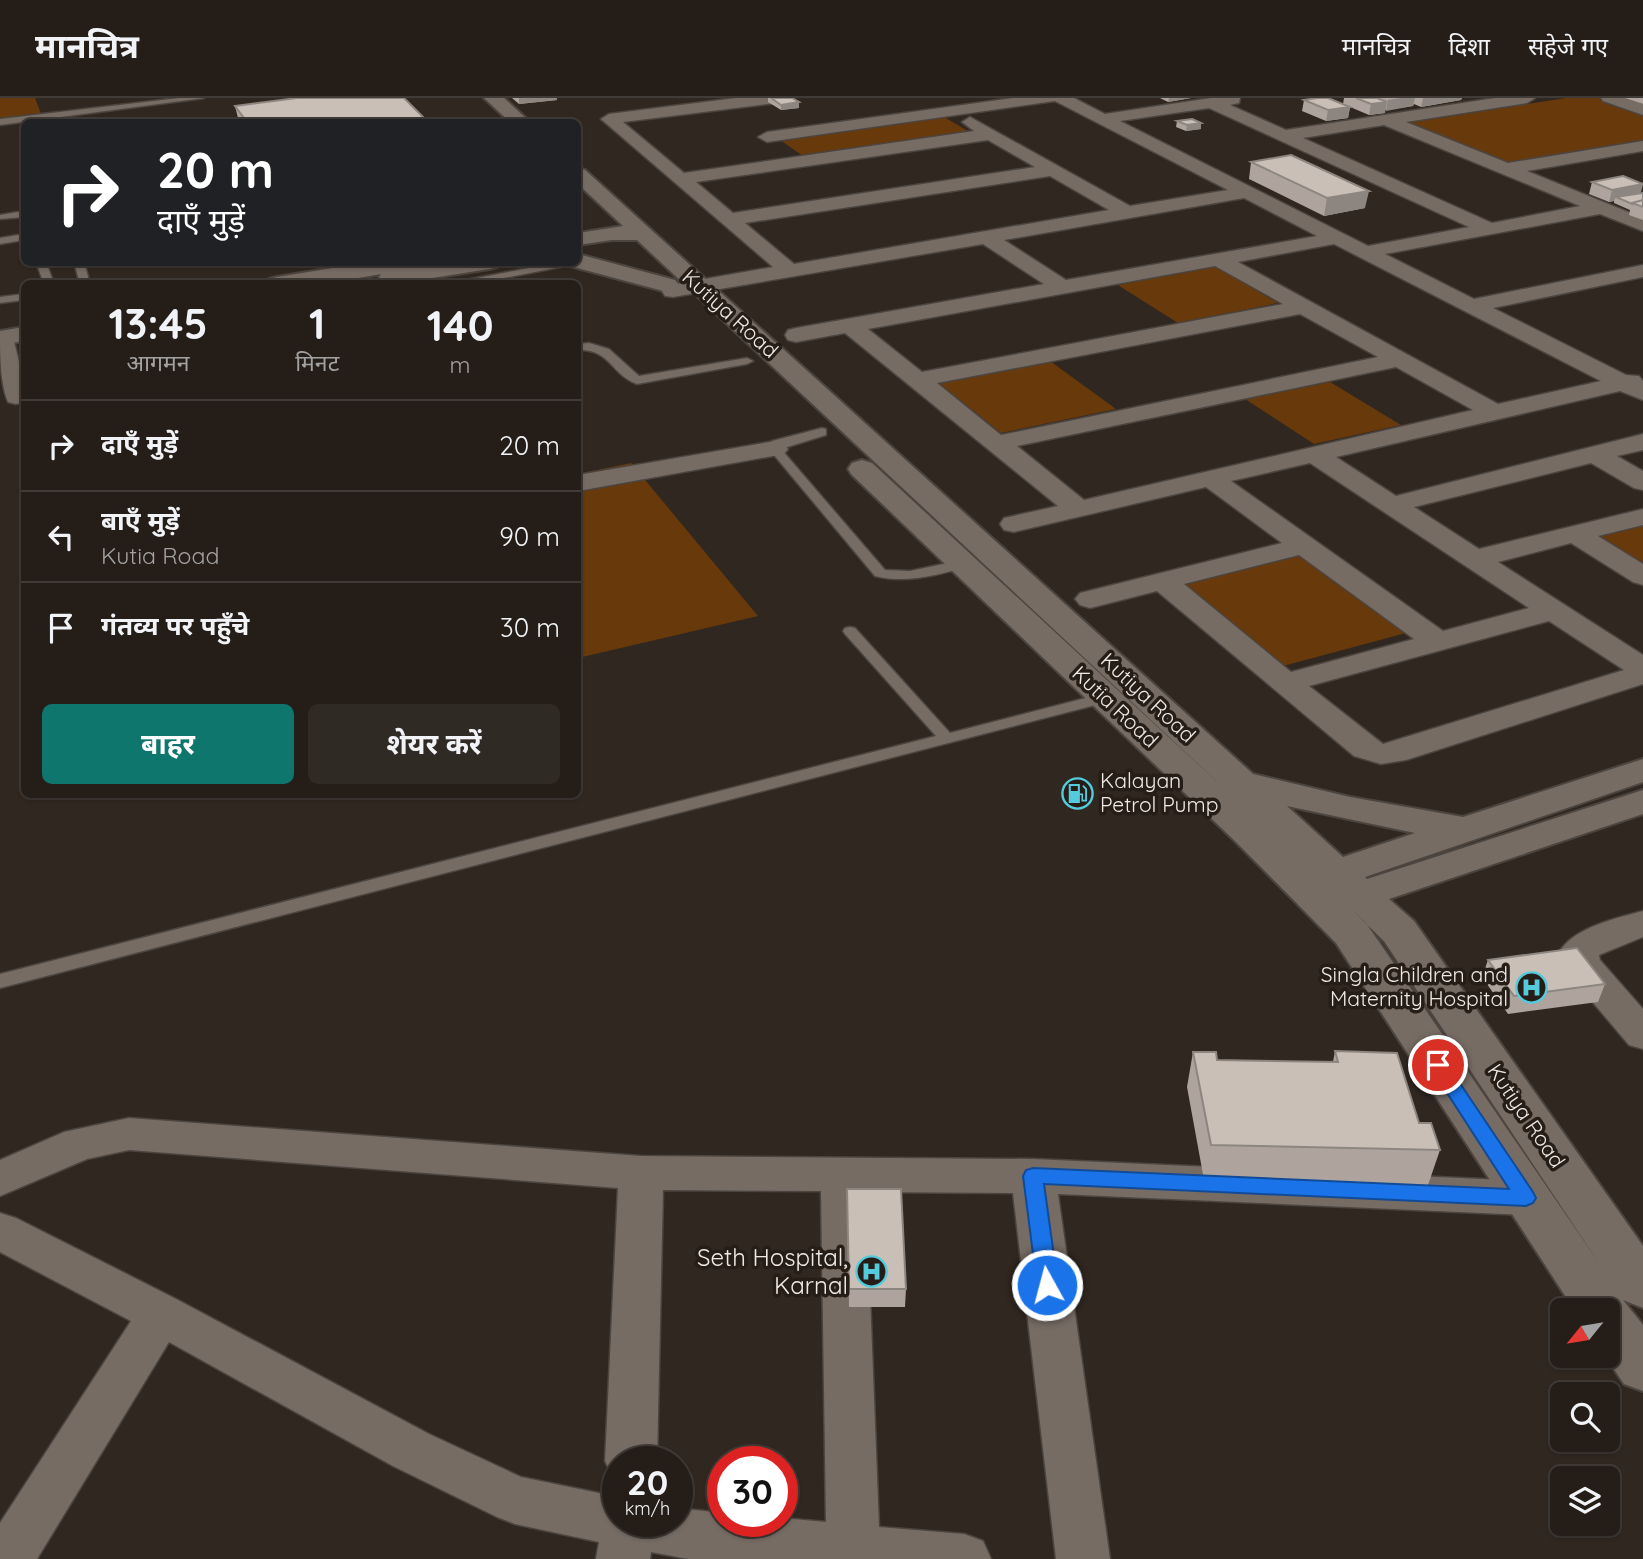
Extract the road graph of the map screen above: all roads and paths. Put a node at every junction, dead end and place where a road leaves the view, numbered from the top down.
1 (200, 98) edge
2 (775, 98) edge
3 (1049, 98) edge
4 (1061, 98) edge
5 (1247, 98) edge
6 (1527, 98) edge
7 (1609, 98) edge
8 (485, 102) edge
9 (716, 102) edge
10 (1211, 103) junction
11 (1643, 110) edge
12 (952, 112) junction
13 (43, 119) edge
14 (493, 119) edge
15 (516, 119) edge
16 (1102, 119) junction
17 (1386, 120) junction
18 (21, 121) edge
19 (0, 122) edge
20 (991, 134) junction
21 (1284, 136) junction
22 (767, 137) junction
23 (1643, 146) edge
24 (1603, 153) junction
25 (802, 162) junction
26 (1633, 164) dead end
27 (1507, 169) junction
28 (1053, 170) junction
29 (581, 179) edge
30 (681, 179) junction
31 (1247, 192) junction
32 (581, 204) edge
33 (1602, 208) junction
34 (1128, 213) junction
35 (21, 214) edge
36 (3, 217) dead end
37 (729, 220) junction
38 (1643, 225) edge
39 (1490, 229) junction
40 (613, 237) edge
41 (986, 237) junction
42 (21, 238) edge
43 (1337, 238) junction
44 (0, 241) edge
45 (1366, 252) junction
46 (581, 257) edge
47 (581, 259) edge
48 (1216, 259) junction
49 (434, 266) edge
50 (540, 266) edge
51 (406, 268) edge
52 (790, 271) junction
53 (1643, 271) edge
54 (309, 280) edge
55 (365, 280) edge
56 (471, 280) edge
57 (1062, 287) junction
58 (680, 288) junction
59 (21, 296) edge
60 (0, 300) edge
61 (1302, 306) junction
62 (1472, 306) junction
63 (849, 325) junction
64 (7, 333) edge
65 (796, 335) dead end
66 (581, 347) edge
67 (1398, 360) junction
68 (747, 361) junction
69 (918, 380) junction
70 (1636, 384) edge
71 (16, 397) dead end
72 (1494, 412) junction
73 (822, 432) junction
74 (1643, 442) edge
75 (997, 443) junction
76 (775, 449) junction
77 (1314, 454) junction
78 (1594, 454) junction
79 (1211, 479) junction
80 (581, 482) edge
81 (1643, 482) edge
82 (1391, 505) junction
83 (1079, 509) junction
84 (1643, 517) edge
85 (1014, 524) dead end
86 (1575, 534) junction
87 (1306, 545) junction
88 (1474, 559) junction
89 (962, 564) junction
90 (1643, 576) edge
91 (1162, 581) junction
92 (1090, 599) dead end
93 (1554, 610) junction
94 (850, 631) dead end
95 (1437, 641) junction
96 (1643, 672) edge
97 (1286, 683) junction
98 (1105, 698) junction
99 (946, 738) junction
100 (1643, 770) edge
101 (1238, 781) junction
102 (1643, 801) edge
103 (1468, 829) junction
104 (1336, 888) junction
105 (1643, 923) edge
106 (0, 981) edge
107 (1643, 1035) edge
108 (641, 1172) junction
109 (843, 1176) junction
110 (1033, 1176) junction
111 (0, 1179) edge
112 (1526, 1198) junction
113 (0, 1231) edge
114 (1643, 1287) edge
115 (1595, 1298) edge
116 (161, 1314) junction
117 (1620, 1335) edge
118 (1643, 1368) edge
119 (632, 1446) edge
120 (602, 1527) edge
121 (693, 1536) edge
122 (838, 1553) edge
123 (7, 1559) edge
124 (964, 1559) edge
125 (1083, 1559) edge

1 - 13 lane
2 - 9 street
3 - 12 street
4 - 16 street
5 - 10 street
6 - 17 street
7 - 11 street
8 - 14 street
8 - 15 street
9 - 22 street
9 - 30 street
10 - 16 street
10 - 21 street
12 - 20 street
12 - 22 street
16 - 31 street
17 - 21 street
17 - 27 street
18 - 19 lane
20 - 25 street
20 - 28 street
21 - 39 street
22 - 25 street
23 - 24 street
24 - 26 street
24 - 27 street
25 - 30 street
27 - 33 street
28 - 34 street
28 - 37 street
29 - 40 street
30 - 37 street
31 - 34 street
31 - 43 street
32 - 40 street, Kutia Road
33 - 38 street
33 - 39 street
34 - 41 street
35 - 36 lane
37 - 52 street
39 - 45 street
40 - 46 street
40 - 58 street, Kutia Road
41 - 52 street
41 - 57 street
42 - 44 lane
43 - 45 street
43 - 48 street
45 - 62 street
47 - 58 street
48 - 57 street
48 - 61 street
49 - 51 street
50 - 56 lane
51 - 54 street
51 - 55 street
52 - 58 street
53 - 62 street
57 - 63 street
58 - 68 street, Kutia Road
58 - 101 street, Kutiya Road
59 - 60 lane
61 - 67 street
61 - 69 street
62 - 70 street
63 - 65 street
63 - 69 street
64 - 71 street
66 - 68 lane
67 - 72 street
67 - 75 street
68 - 73 street, Kutia Road
69 - 75 street
70 - 72 street
72 - 77 street
73 - 76 lane
73 - 89 street, Kutia Road
74 - 78 street
75 - 83 street
76 - 80 street
76 - 89 lane
77 - 79 street
77 - 82 street
78 - 81 street
78 - 82 street
79 - 83 street
79 - 87 street
82 - 88 street
83 - 85 street
84 - 86 street
86 - 88 street
86 - 90 street
87 - 91 street
87 - 95 street
88 - 93 street
89 - 98 street, Kutia Road
91 - 92 street
91 - 97 street
93 - 95 street
93 - 96 street
94 - 99 lane
95 - 97 street
96 - 97 street
98 - 99 lane
98 - 104 street, Kutia Road
99 - 106 lane
100 - 103 street
101 - 103 street
101 - 104 street, Kutiya Road
102 - 104 street
103 - 104 street
104 - 112 street, Kutia Road
104 - 114 street, Kutiya Road
105 - 107 street
108 - 109 street
108 - 111 street
108 - 119 street
109 - 110 street
109 - 122 street
110 - 112 street
110 - 125 street
112 - 115 street, Kutia Road
113 - 116 street
116 - 120 street
116 - 123 street
117 - 118 street
121 - 122 street
122 - 124 street

